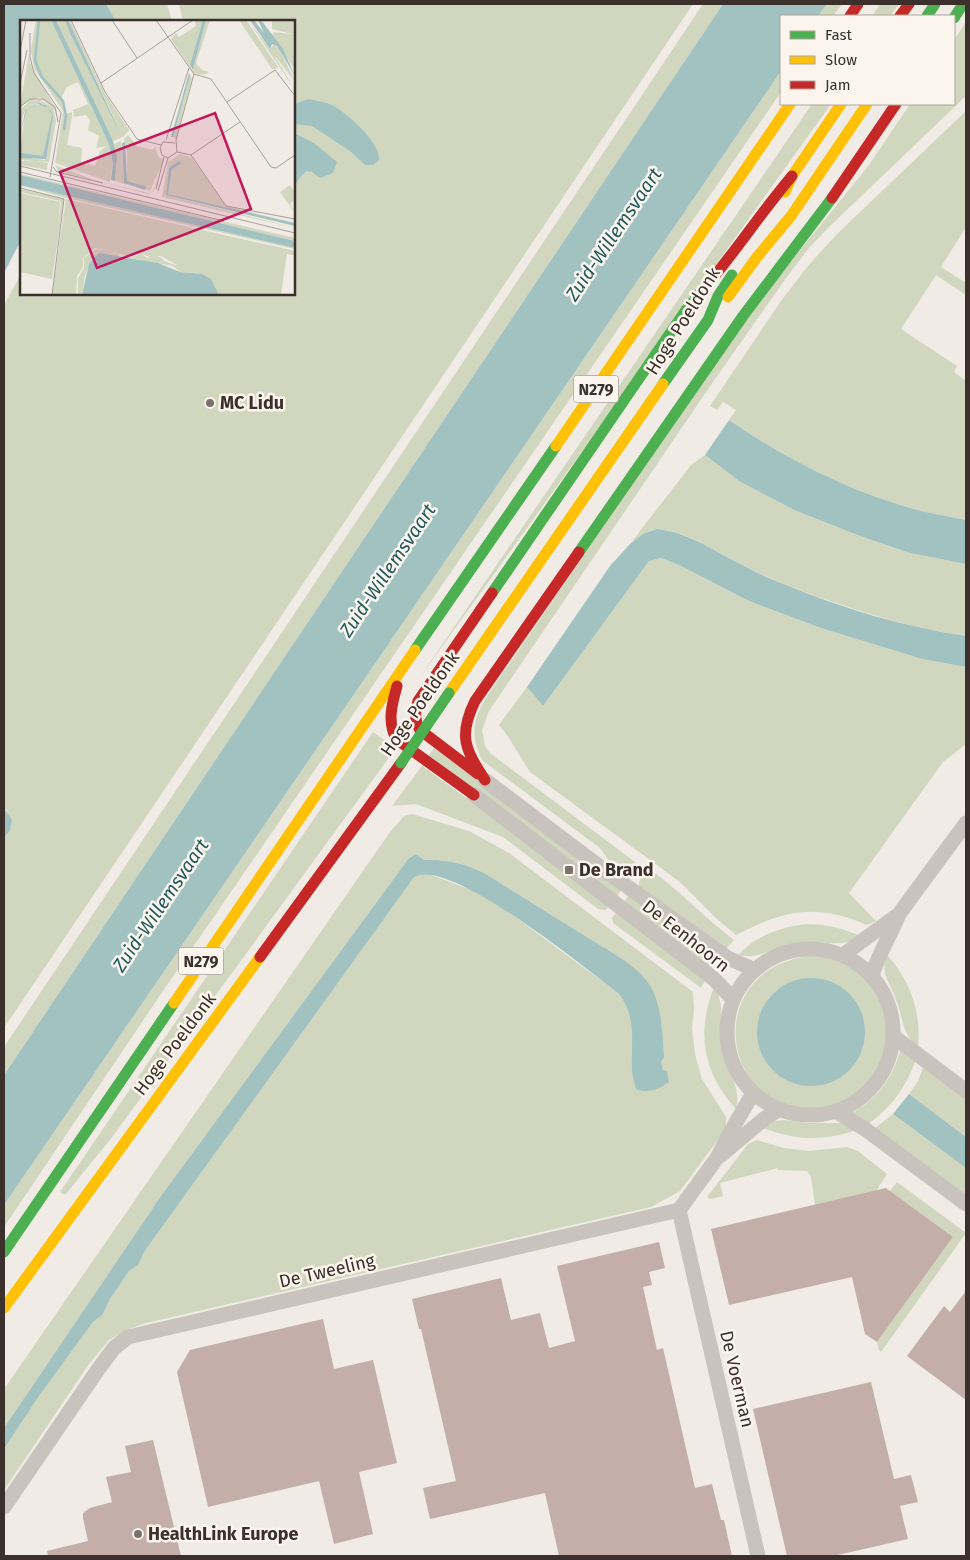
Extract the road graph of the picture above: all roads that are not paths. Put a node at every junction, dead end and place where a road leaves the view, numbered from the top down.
1 (858, 4) edge
2 (909, 4) edge
3 (935, 4) edge
4 (963, 4) edge
5 (851, 15) edge
6 (901, 15) edge
7 (928, 15) edge
8 (955, 16) edge
9 (789, 105) edge
10 (840, 105) edge
11 (866, 105) edge
12 (895, 105) edge
13 (792, 176) junction
14 (708, 320) junction
15 (400, 672) junction
16 (485, 780) junction
17 (474, 795) joint
18 (966, 823) edge
19 (899, 914) junction
20 (843, 955) junction
21 (752, 969) junction
22 (872, 976) junction
23 (732, 998) junction
24 (893, 1036) junction
25 (966, 1091) edge
26 (753, 1093) junction
27 (778, 1110) junction
28 (837, 1112) junction
29 (717, 1158) junction
30 (966, 1204) edge
31 (679, 1210) junction
32 (4, 1252) edge
33 (4, 1308) edge
34 (4, 1507) edge
35 (758, 1556) edge

1 - 5 highway
2 - 6 highway
3 - 7 highway
4 - 8 highway
9 - 15 highway, Hoge Poeldonk / N279
10 - 13 highway, Hoge Poeldonk / N279
11 - 14 highway, N279
12 - 16 highway
13 - 14 highway, Hoge Poeldonk / N279
13 - 16 highway, N279
14 - 33 highway, Hoge Poeldonk / N279, bridge
15 - 17 highway, N279
15 - 32 highway, Hoge Poeldonk / N279
16 - 21 street, De Eenhoorn
17 - 23 street, De Eenhoorn
18 - 19 street
19 - 20 street
19 - 22 street
20 - 21 street
20 - 22 street
21 - 23 street
22 - 24 street
23 - 26 street
24 - 25 street
24 - 28 street
26 - 27 street
26 - 29 street
27 - 28 street
27 - 29 street
28 - 30 street
29 - 31 street
31 - 34 street, De Tweeling
31 - 35 street, De Voerman

